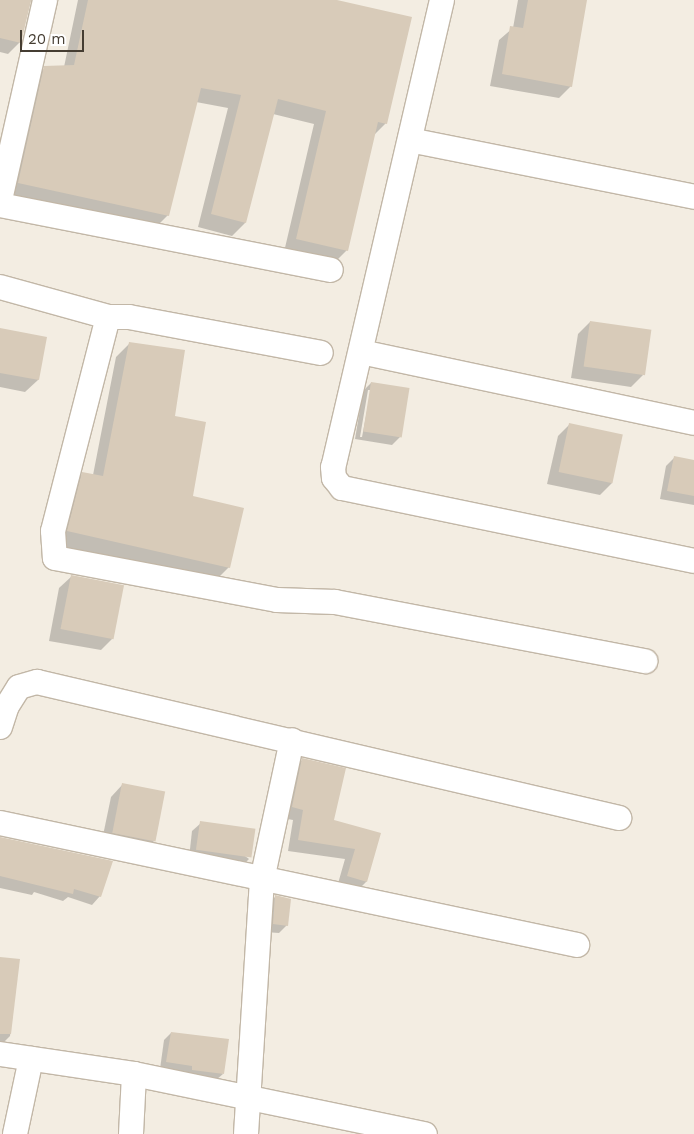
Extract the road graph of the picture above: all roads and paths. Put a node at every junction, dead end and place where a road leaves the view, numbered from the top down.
1 (45, 0) edge
2 (442, 0) edge
3 (410, 140) junction
4 (694, 197) edge
5 (0, 200) edge
6 (0, 205) edge
7 (331, 270) dead end
8 (0, 287) edge
9 (108, 317) junction
10 (360, 352) junction
11 (321, 353) dead end
12 (694, 423) edge
13 (694, 561) edge
14 (645, 661) dead end
15 (0, 727) edge
16 (292, 740) junction
17 (619, 818) dead end
18 (0, 823) edge
19 (262, 880) junction
20 (577, 945) dead end
21 (0, 1054) edge
22 (31, 1059) junction
23 (134, 1074) junction
24 (247, 1097) junction
25 (15, 1134) edge
26 (132, 1134) edge
27 (246, 1134) edge
28 (425, 1134) edge

1 - 5 street
2 - 3 street
3 - 4 street
3 - 10 street
6 - 7 street
8 - 9 street
9 - 11 street
9 - 14 street
10 - 12 street
10 - 13 street
15 - 16 street
16 - 17 street
16 - 19 street
18 - 19 street
19 - 20 street
19 - 24 street
21 - 22 street
22 - 23 street
22 - 25 street
23 - 24 street
23 - 26 street
24 - 27 street
24 - 28 street

